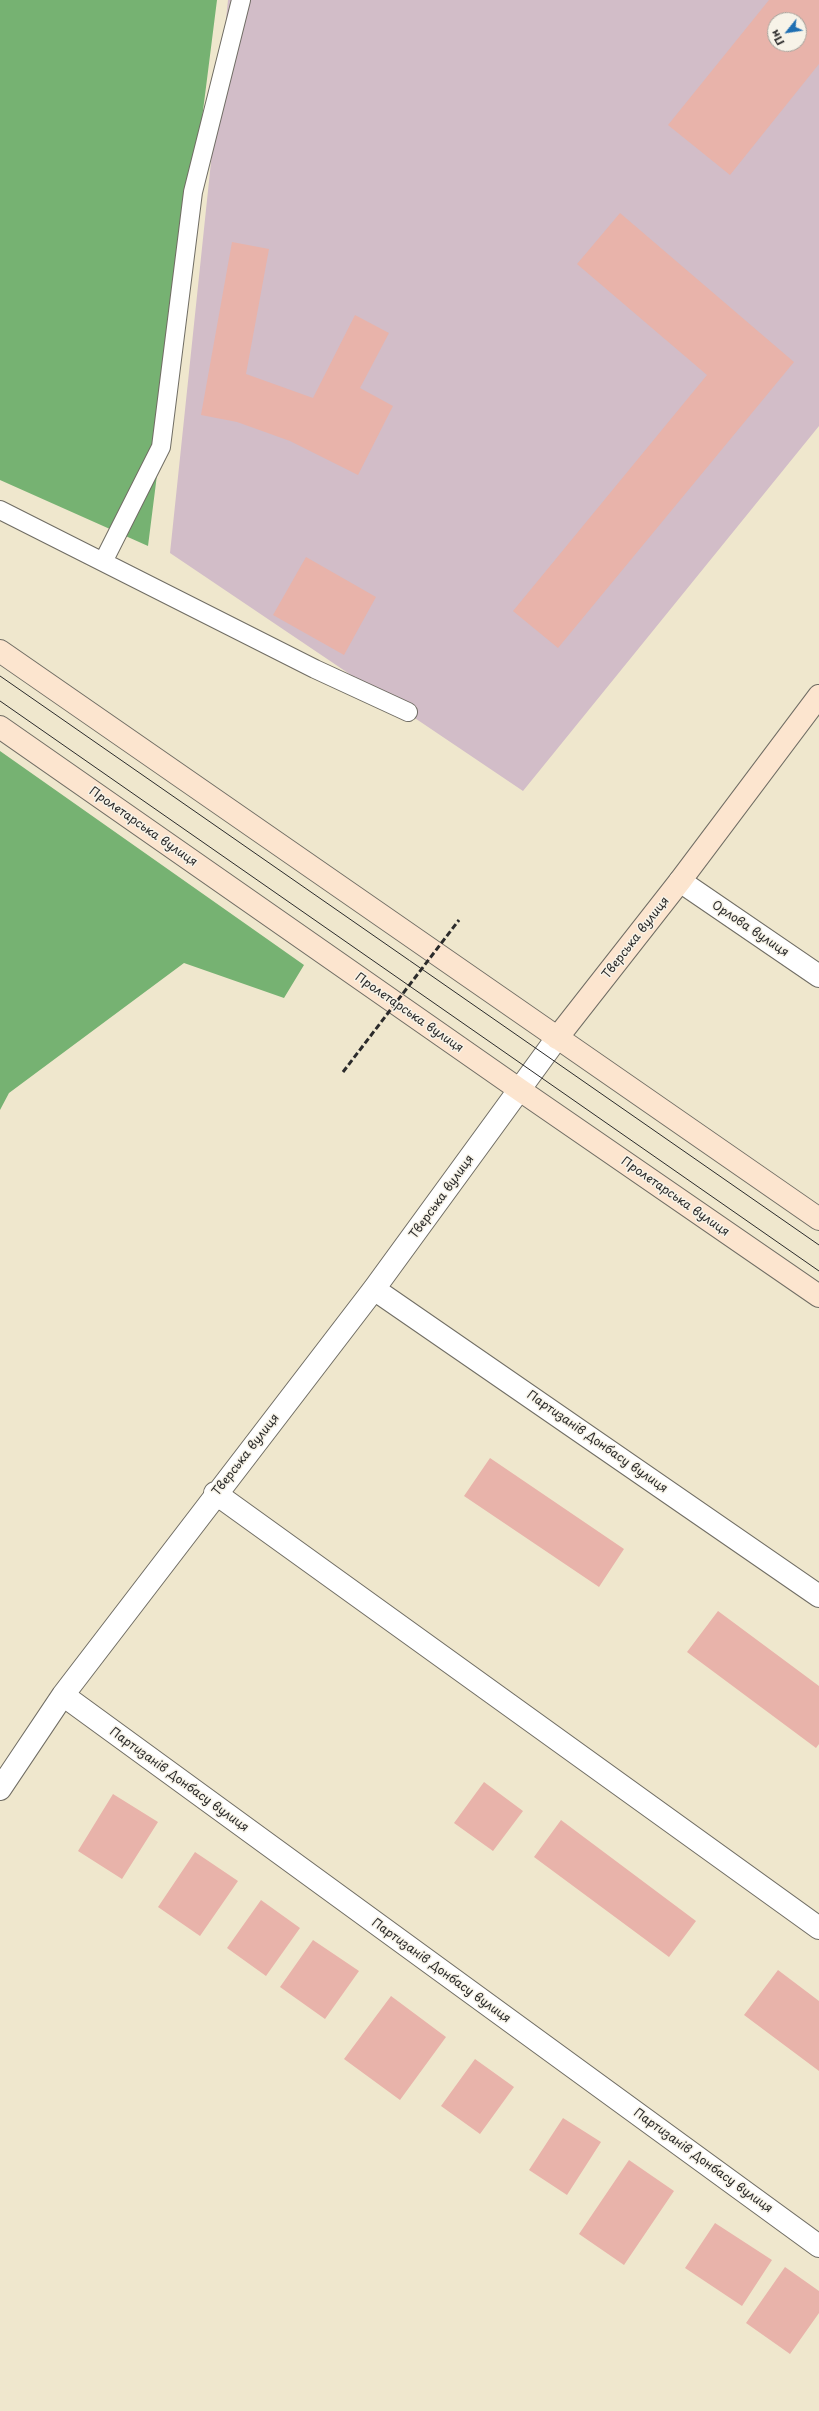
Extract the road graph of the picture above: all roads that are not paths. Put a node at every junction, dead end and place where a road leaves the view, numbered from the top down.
1 (241, 0) edge
2 (0, 510) edge
3 (103, 562) junction
4 (0, 651) edge
5 (819, 696) edge
6 (408, 712) dead end
7 (0, 727) edge
8 (680, 881) junction
9 (819, 976) edge
10 (557, 1038) junction
11 (520, 1090) junction
12 (819, 1219) edge
13 (374, 1289) junction
14 (819, 1296) edge
15 (215, 1493) junction
16 (819, 1596) edge
17 (62, 1696) junction
18 (0, 1789) edge
19 (819, 1928) edge
20 (819, 2246) edge

1 - 3 lane
2 - 3 lane
3 - 6 lane
4 - 10 main road
5 - 8 main road, Тверська вулиця
7 - 11 main road, Пролетарська вулиця
8 - 9 street, Орлова вулиця
8 - 10 main road, Тверська вулиця
10 - 11 street, Тверська вулиця
10 - 12 main road
11 - 13 street, Тверська вулиця
11 - 14 main road, Пролетарська вулиця
13 - 15 street, Тверська вулиця
13 - 16 street, Партизанів Донбасу вулиця
15 - 17 street, Тверська вулиця
15 - 19 street
17 - 18 street, Тверська вулиця
17 - 20 street, Партизанів Донбасу вулиця

